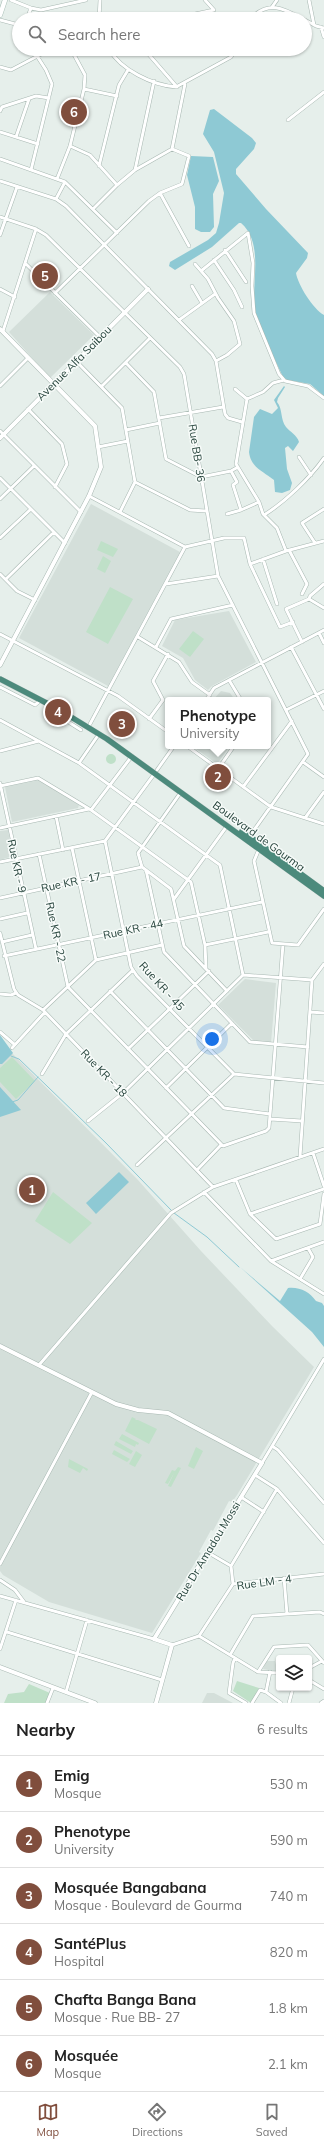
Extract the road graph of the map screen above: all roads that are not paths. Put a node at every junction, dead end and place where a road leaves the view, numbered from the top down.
1 (5, 0) edge
2 (11, 0) edge
3 (86, 0) edge
4 (100, 0) edge
5 (205, 0) edge
6 (277, 0) edge
7 (309, 0) edge
8 (69, 2) edge
9 (272, 7) junction
10 (31, 8) junction
11 (30, 12) edge
12 (99, 12) edge
13 (204, 12) edge
14 (259, 12) edge
15 (290, 12) edge
16 (311, 12) edge
17 (0, 15) edge
18 (312, 15) edge
19 (0, 20) edge
20 (12, 23) edge
21 (314, 25) joint
22 (322, 27) edge
23 (324, 37) edge
24 (36, 56) joint
25 (75, 56) edge
26 (114, 56) edge
27 (150, 56) edge
28 (231, 56) edge
29 (0, 67) edge
30 (128, 70) junction
31 (154, 81) junction
32 (185, 84) junction
33 (177, 87) junction
34 (84, 89) junction
35 (324, 92) edge
36 (117, 96) junction
37 (50, 98) junction
38 (29, 99) junction
39 (0, 111) edge
40 (288, 120) dead end
41 (0, 132) edge
42 (16, 137) junction
43 (38, 144) junction
44 (70, 146) junction
45 (172, 149) junction
46 (0, 159) edge
47 (100, 166) junction
48 (31, 170) junction
49 (135, 170) junction
50 (57, 179) junction
51 (0, 181) edge
52 (65, 182) junction
53 (117, 185) junction
54 (17, 187) junction
55 (160, 193) junction
56 (56, 199) junction
57 (93, 209) junction
58 (0, 217) edge
59 (6, 220) junction
60 (36, 229) junction
61 (117, 233) junction
62 (0, 235) edge
63 (105, 245) junction
64 (189, 246) dead end
65 (225, 250) junction
66 (214, 260) junction
67 (26, 264) junction
68 (195, 264) dead end
69 (80, 269) junction
70 (201, 272) junction
71 (246, 282) dead end
72 (192, 286) dead end
73 (0, 289) edge
74 (148, 289) junction
75 (55, 293) junction
76 (215, 294) junction
77 (15, 297) junction
78 (202, 303) junction
79 (242, 307) dead end
80 (124, 313) junction
81 (179, 320) junction
82 (2, 330) edge
83 (100, 337) junction
84 (150, 338) junction
85 (28, 358) junction
86 (76, 361) junction
87 (216, 361) junction
88 (126, 363) junction
89 (284, 380) junction
90 (1, 384) edge
91 (52, 384) junction
92 (102, 386) junction
93 (235, 389) dead end
94 (324, 398) edge
95 (247, 399) junction
96 (223, 407) junction
97 (28, 409) junction
98 (190, 413) junction
99 (159, 418) junction
100 (242, 422) junction
101 (160, 423) junction
102 (126, 430) junction
103 (1, 434) edge
104 (128, 441) junction
105 (98, 447) junction
106 (299, 457) dead end
107 (324, 458) edge
108 (34, 466) junction
109 (238, 467) junction
110 (231, 471) junction
111 (311, 475) junction
112 (200, 477) junction
113 (0, 478) edge
114 (135, 482) junction
115 (55, 487) junction
116 (10, 489) junction
117 (89, 496) junction
118 (0, 499) edge
119 (259, 502) junction
120 (31, 509) junction
121 (324, 509) edge
122 (241, 510) junction
123 (206, 511) junction
124 (81, 512) junction
125 (120, 512) junction
126 (227, 514) dead end
127 (264, 515) junction
128 (54, 532) junction
129 (0, 538) edge
130 (324, 541) edge
131 (211, 542) junction
132 (65, 543) junction
133 (315, 543) junction
134 (185, 547) junction
135 (287, 550) junction
136 (262, 559) junction
137 (250, 564) junction
138 (0, 574) edge
139 (218, 576) junction
140 (6, 579) junction
141 (166, 584) junction
142 (324, 584) edge
143 (302, 594) dead end
144 (309, 599) junction
145 (35, 600) junction
146 (277, 604) dead end
147 (233, 605) junction
148 (324, 608) edge
149 (293, 622) junction
150 (324, 630) edge
151 (319, 633) junction
152 (0, 634) edge
153 (138, 637) junction
154 (13, 641) junction
155 (302, 642) junction
156 (324, 643) edge
157 (156, 647) junction
158 (291, 647) junction
159 (168, 654) junction
160 (262, 663) junction
161 (0, 665) edge
162 (0, 674) edge
163 (0, 679) edge
164 (229, 680) junction
165 (12, 685) junction
166 (0, 687) edge
167 (110, 691) junction
168 (324, 691) edge
169 (9, 692) junction
170 (210, 695) joint
171 (316, 695) junction
172 (239, 697) edge
173 (41, 700) junction
174 (324, 709) edge
175 (286, 710) junction
176 (62, 711) junction
177 (149, 719) junction
178 (0, 720) edge
179 (292, 721) junction
180 (90, 724) junction
181 (81, 730) dead end
182 (165, 730) edge
183 (99, 734) junction
184 (39, 741) junction
185 (272, 747) edge
186 (172, 749) edge
187 (191, 749) edge
188 (232, 749) edge
189 (271, 749) edge
190 (0, 751) edge
191 (132, 756) junction
192 (303, 762) junction
193 (79, 763) junction
194 (218, 768) junction
195 (156, 771) junction
196 (324, 777) edge
197 (0, 785) edge
198 (110, 785) junction
199 (243, 787) junction
200 (181, 792) junction
201 (324, 792) edge
202 (134, 802) junction
203 (271, 807) junction
204 (90, 810) junction
205 (56, 816) junction
206 (305, 818) junction
207 (161, 821) junction
208 (324, 824) edge
209 (227, 825) junction
210 (9, 826) junction
211 (0, 828) edge
212 (115, 828) junction
213 (249, 837) junction
214 (105, 841) junction
215 (142, 847) junction
216 (72, 848) junction
217 (259, 849) junction
218 (63, 850) junction
219 (39, 854) junction
220 (206, 854) junction
221 (15, 859) junction
222 (0, 862) edge
223 (142, 867) junction
224 (146, 870) junction
225 (112, 874) junction
226 (78, 880) junction
227 (188, 880) junction
228 (46, 886) junction
229 (324, 891) edge
230 (23, 892) junction
231 (324, 896) edge
232 (0, 898) edge
233 (174, 899) junction
234 (262, 902) junction
235 (230, 909) junction
236 (324, 909) edge
237 (28, 913) junction
238 (198, 916) junction
239 (0, 919) edge
240 (178, 920) junction
241 (158, 924) junction
242 (124, 931) junction
243 (268, 932) junction
244 (0, 933) edge
245 (32, 935) junction
246 (91, 938) junction
247 (236, 938) junction
248 (2, 942) junction
249 (59, 944) junction
250 (283, 944) junction
251 (162, 945) junction
252 (205, 945) junction
253 (36, 949) junction
254 (128, 952) junction
255 (4, 956) junction
256 (96, 960) junction
257 (324, 964) edge
258 (133, 970) junction
259 (208, 970) junction
260 (243, 975) junction
261 (279, 978) junction
262 (312, 980) junction
263 (195, 985) junction
264 (68, 987) junction
265 (110, 991) junction
266 (227, 991) junction
267 (16, 993) junction
268 (0, 994) edge
269 (213, 1004) junction
270 (169, 1009) junction
271 (90, 1010) junction
272 (44, 1011) junction
273 (310, 1012) junction
274 (324, 1013) edge
275 (232, 1023) junction
276 (148, 1029) junction
277 (188, 1029) junction
278 (0, 1032) edge
279 (66, 1034) junction
280 (275, 1046) junction
281 (308, 1047) junction
282 (208, 1048) junction
283 (128, 1049) junction
284 (167, 1049) junction
285 (147, 1068) junction
286 (186, 1069) junction
287 (42, 1074) dead end
288 (234, 1074) junction
289 (273, 1078) junction
290 (305, 1081) junction
291 (324, 1083) edge
292 (166, 1088) junction
293 (123, 1093) junction
294 (212, 1095) junction
295 (192, 1114) junction
296 (270, 1114) junction
297 (270, 1119) junction
298 (88, 1121) dead end
299 (302, 1121) junction
300 (166, 1138) junction
301 (221, 1144) junction
302 (324, 1149) edge
303 (313, 1153) junction
304 (300, 1157) junction
305 (137, 1165) dead end
306 (196, 1170) junction
307 (236, 1180) junction
308 (213, 1187) junction
309 (324, 1187) edge
310 (204, 1192) junction
311 (324, 1194) edge
312 (250, 1214) junction
313 (324, 1242) edge
314 (308, 1248) junction
315 (271, 1261) junction
316 (300, 1279) junction
317 (324, 1292) edge
318 (0, 1346) edge
319 (324, 1358) edge
320 (39, 1365) junction
321 (92, 1392) junction
322 (272, 1446) junction
323 (262, 1463) junction
324 (255, 1475) junction
325 (278, 1489) junction
326 (241, 1497) junction
327 (324, 1503) edge
328 (264, 1512) junction
329 (324, 1543) edge
330 (207, 1552) junction
331 (0, 1564) edge
332 (231, 1566) junction
333 (324, 1574) edge
334 (284, 1578) junction
335 (0, 1580) edge
336 (233, 1584) junction
337 (0, 1596) edge
338 (16, 1600) junction
339 (24, 1602) junction
340 (287, 1614) junction
341 (324, 1614) edge
342 (87, 1620) junction
343 (7, 1632) junction
344 (199, 1636) junction
345 (154, 1639) junction
346 (172, 1645) junction
347 (0, 1649) edge
348 (77, 1654) junction
349 (230, 1655) junction
350 (236, 1658) junction
351 (323, 1662) edge
352 (0, 1667) edge
353 (312, 1667) edge
354 (258, 1672) junction
355 (270, 1672) junction
356 (276, 1673) edge
357 (162, 1680) junction
358 (312, 1682) edge
359 (53, 1688) junction
360 (324, 1689) edge
361 (292, 1691) edge
362 (66, 1692) junction
363 (266, 1692) junction
364 (275, 1698) junction
365 (324, 1701) edge
366 (47, 1703) edge
367 (95, 1703) edge
368 (156, 1703) edge
369 (244, 1703) edge
370 (252, 1703) edge
371 (273, 1703) edge
372 (281, 1703) edge
373 (289, 1703) edge
374 (321, 1703) edge

1 - 17 main road
2 - 10 street
3 - 8 street
4 - 12 street
5 - 13 street
6 - 9 street
7 - 16 street
8 - 10 street
9 - 14 street
9 - 15 street
10 - 11 street
18 - 21 street
19 - 20 street
21 - 22 street
22 - 23 street
24 - 29 street
24 - 37 street
25 - 34 street
26 - 30 street
27 - 33 street
28 - 32 street
30 - 31 street
30 - 36 street
31 - 33 street
31 - 49 street
32 - 33 street
32 - 45 street
34 - 36 street
34 - 44 street
35 - 40 street
36 - 47 street
37 - 38 street
37 - 43 street
38 - 39 street
38 - 42 street
41 - 42 street
42 - 43 street
43 - 48 street
44 - 47 street
44 - 50 street
45 - 49 street
45 - 55 street
46 - 48 street
47 - 53 street
48 - 50 street
49 - 53 street
50 - 52 street
51 - 54 street
52 - 56 street
52 - 57 street
53 - 57 street
54 - 56 street
54 - 59 street
55 - 61 street
55 - 64 street
56 - 63 street
57 - 61 street
58 - 59 street, Rue BB- 36
59 - 60 street, Rue BB- 36
59 - 62 street
60 - 67 street
60 - 69 street, Rue BB- 36
61 - 63 street
63 - 69 street
63 - 74 street
65 - 66 street
65 - 71 street
65 - 89 street
66 - 70 street
66 - 79 street
67 - 75 street
67 - 77 street
68 - 70 street
69 - 75 street
69 - 80 street, Rue BB- 36
70 - 76 street
72 - 78 street
73 - 77 street
74 - 80 street, Avenue Alfa Saibou
74 - 81 street
75 - 83 street
76 - 78 street
76 - 87 street
77 - 82 street
78 - 81 street
80 - 83 street, Avenue Alfa Saibou
80 - 84 street, Rue BB- 36
81 - 87 street
82 - 85 street
83 - 86 street, Avenue Alfa Saibou
84 - 88 street
84 - 98 street, Rue BB- 36
85 - 90 street
85 - 91 street
86 - 91 street, Avenue Alfa Saibou
86 - 92 street
87 - 96 street
88 - 92 street
88 - 99 street
89 - 94 street
89 - 95 street
91 - 97 street, Avenue Alfa Saibou
91 - 105 street
92 - 102 street
93 - 95 street
95 - 100 street
96 - 98 street
96 - 100 street
97 - 103 street, Avenue Alfa Saibou
97 - 115 street
98 - 99 street
98 - 112 street, Rue BB- 36
99 - 101 street
100 - 109 street
101 - 102 street
101 - 112 street
102 - 104 street
103 - 108 street
104 - 105 street
104 - 114 street
105 - 117 street
106 - 111 street
107 - 111 street
108 - 115 street
108 - 116 street
109 - 110 street
109 - 119 street
110 - 112 street
110 - 122 street
111 - 127 street
112 - 123 street, Rue BB- 36
113 - 116 street
114 - 123 street
114 - 125 street
115 - 124 street
116 - 118 street
116 - 120 street
117 - 124 street
117 - 125 street
119 - 122 street
119 - 127 street
120 - 128 street
120 - 129 street
121 - 133 street
122 - 126 street
123 - 131 street, Rue BB- 36
124 - 132 street
125 - 134 street
127 - 135 street
128 - 132 street
128 - 140 street
130 - 133 street
131 - 134 street
131 - 137 street
131 - 139 street, Rue BB- 36
132 - 145 street
133 - 135 street
134 - 141 street
135 - 136 street
135 - 143 street
136 - 137 street
136 - 146 street
137 - 149 street
138 - 140 street
139 - 141 street
139 - 147 street, Rue BB- 36
140 - 145 street
141 - 153 street
142 - 144 street
144 - 148 street
144 - 149 street
145 - 154 street
147 - 157 street
147 - 160 street, Rue BB- 36
149 - 155 street
150 - 151 street
151 - 155 street
151 - 156 street
152 - 154 street
153 - 157 street
153 - 167 street
154 - 161 street
154 - 167 street
155 - 158 street
157 - 159 street
158 - 160 street
158 - 171 street
159 - 170 street
159 - 177 street
160 - 164 street
160 - 175 street, Rue BB- 36
162 - 180 highway, Boulevard de Gourma
163 - 165 highway, Boulevard de Gourma
164 - 170 street
164 - 172 street
165 - 169 street
165 - 173 highway, Boulevard de Gourma
166 - 169 street
167 - 177 street
167 - 180 street
168 - 171 street
169 - 173 street
171 - 174 street
171 - 175 street
173 - 176 highway, Boulevard de Gourma
175 - 179 street, Rue BB- 36
176 - 181 street
176 - 183 highway, Boulevard de Gourma
177 - 182 street
178 - 184 street
179 - 185 street
179 - 192 street, Rue BB- 36
180 - 195 highway, Boulevard de Gourma
183 - 191 highway, Boulevard de Gourma
183 - 193 street
184 - 190 street
184 - 193 street
186 - 195 street
187 - 194 street
188 - 194 street
189 - 199 street
191 - 195 highway, Boulevard de Gourma
191 - 198 street
192 - 196 street
192 - 203 street
193 - 198 street
194 - 199 street
195 - 200 highway, Boulevard de Gourma
195 - 202 street
195 - 213 highway, Boulevard de Gourma
197 - 204 street
197 - 210 street, Rue KR - 9
198 - 202 street
198 - 204 street
199 - 203 street
200 - 207 street
200 - 209 highway, Boulevard de Gourma
201 - 206 street
202 - 207 street
202 - 212 street
203 - 206 street
203 - 213 street
204 - 205 street
204 - 212 street
205 - 210 street
205 - 218 street
206 - 208 street
207 - 215 street
207 - 220 street
209 - 217 highway, Boulevard de Gourma
209 - 220 street
210 - 211 street
210 - 221 street, Rue KR - 9
212 - 214 street
212 - 215 street
213 - 229 highway, Boulevard de Gourma
214 - 216 street
214 - 225 street, Rue KR - 45
215 - 223 street
215 - 227 street
216 - 218 street
216 - 226 street
217 - 231 highway, Boulevard de Gourma
217 - 234 street
218 - 219 street
219 - 221 street
219 - 228 street, Rue KR - 22
220 - 227 street
220 - 235 street
221 - 222 street
221 - 230 street, Rue KR - 9
223 - 224 street
223 - 225 street, Rue KR - 17
224 - 233 street
224 - 241 street
225 - 226 street, Rue KR - 17
225 - 242 street, Rue KR - 45
226 - 228 street, Rue KR - 17
226 - 246 street
227 - 233 street
227 - 238 street
228 - 230 street, Rue KR - 17
228 - 249 street, Rue KR - 22
230 - 232 street, Rue KR - 17
230 - 237 street, Rue KR - 9
233 - 240 street
234 - 235 street, Rue KR - 44
234 - 243 street
235 - 238 street, Rue KR - 44
235 - 247 street
236 - 250 street
237 - 239 street
237 - 245 street, Rue KR - 9
238 - 240 street, Rue KR - 44
238 - 252 street
240 - 241 street, Rue KR - 44
240 - 259 street
241 - 242 street, Rue KR - 44
241 - 251 street
242 - 246 street, Rue KR - 44
242 - 254 street, Rue KR - 45
243 - 247 street
243 - 250 street
244 - 248 street
245 - 248 street
245 - 253 street, Rue KR - 9
246 - 249 street, Rue KR - 44
246 - 256 street
247 - 252 street
247 - 260 street
248 - 255 street
249 - 253 street, Rue KR - 44
249 - 264 street, Rue KR - 22
250 - 261 street
251 - 254 street
251 - 263 street
252 - 259 street
253 - 255 street, Rue KR - 44
254 - 256 street
254 - 258 street, Rue KR - 45
255 - 267 street
256 - 264 street
257 - 262 street
258 - 265 street
258 - 270 street, Rue KR - 45
259 - 263 street
259 - 266 street
260 - 261 street
260 - 266 street
261 - 262 street
261 - 280 street
262 - 273 street
263 - 269 street
263 - 270 street
264 - 271 street
264 - 272 street
265 - 271 street
265 - 276 street
266 - 269 street
267 - 268 street
267 - 272 street, Rue KR - 18
269 - 275 street
269 - 277 street
270 - 276 street
270 - 277 street, Rue KR - 45
271 - 279 street
271 - 283 street
272 - 278 street
272 - 279 street, Rue KR - 18
273 - 274 street
273 - 281 street
275 - 280 street
275 - 282 street
276 - 283 street
276 - 284 street
277 - 282 street, Rue KR - 45
277 - 284 street
279 - 287 street
279 - 293 street, Rue KR - 18
280 - 281 street
280 - 289 street
281 - 290 street
282 - 286 street
282 - 288 street, Rue KR - 45
283 - 285 street
284 - 285 street
284 - 286 street
285 - 292 street
285 - 293 street
286 - 292 street
286 - 294 street
288 - 289 street
288 - 294 street
289 - 290 street
289 - 296 street
290 - 291 street
290 - 299 street
292 - 295 street
293 - 298 street
293 - 300 street, Rue KR - 18
294 - 295 street
294 - 296 street
295 - 300 street
295 - 301 street
296 - 297 street
297 - 299 street
297 - 301 street
299 - 304 street
300 - 305 street
300 - 306 street, Rue KR - 18
301 - 306 street
302 - 303 street
303 - 304 street
303 - 309 street
304 - 307 street
306 - 308 street, Rue KR - 18
307 - 308 street
307 - 312 street
308 - 310 street
309 - 312 street
310 - 315 street
310 - 320 street
311 - 312 street
313 - 314 street
314 - 315 street
314 - 316 street
315 - 316 street
316 - 317 street
318 - 320 street
319 - 322 street
320 - 321 street
321 - 323 street
321 - 331 street
322 - 323 street
322 - 327 street
323 - 324 street, Rue Dr Amadou Mossi
324 - 325 street
324 - 326 street, Rue Dr Amadou Mossi
325 - 328 street
325 - 329 street
326 - 328 street
326 - 330 street, Rue Dr Amadou Mossi
328 - 332 street
330 - 332 street
330 - 345 street, Rue Dr Amadou Mossi
332 - 336 street
333 - 334 street, Rue LM - 4
334 - 336 street, Rue LM - 4
334 - 340 street
335 - 339 street
336 - 344 street, Rue LM - 4
337 - 338 street
338 - 339 street
338 - 343 street
339 - 342 street
340 - 341 street
340 - 349 street
342 - 345 street
342 - 348 street
343 - 347 street
343 - 348 street
344 - 346 street
344 - 349 street
345 - 346 street
346 - 357 street
348 - 357 street
348 - 362 street
349 - 350 street
350 - 354 street
350 - 369 street
351 - 353 street
351 - 354 street
352 - 359 street
354 - 355 street
355 - 356 street
355 - 363 street
357 - 368 street
358 - 360 street
359 - 362 street
359 - 366 street
361 - 373 street
362 - 367 street
363 - 364 street
363 - 370 street
364 - 371 street
364 - 372 street
365 - 374 street

